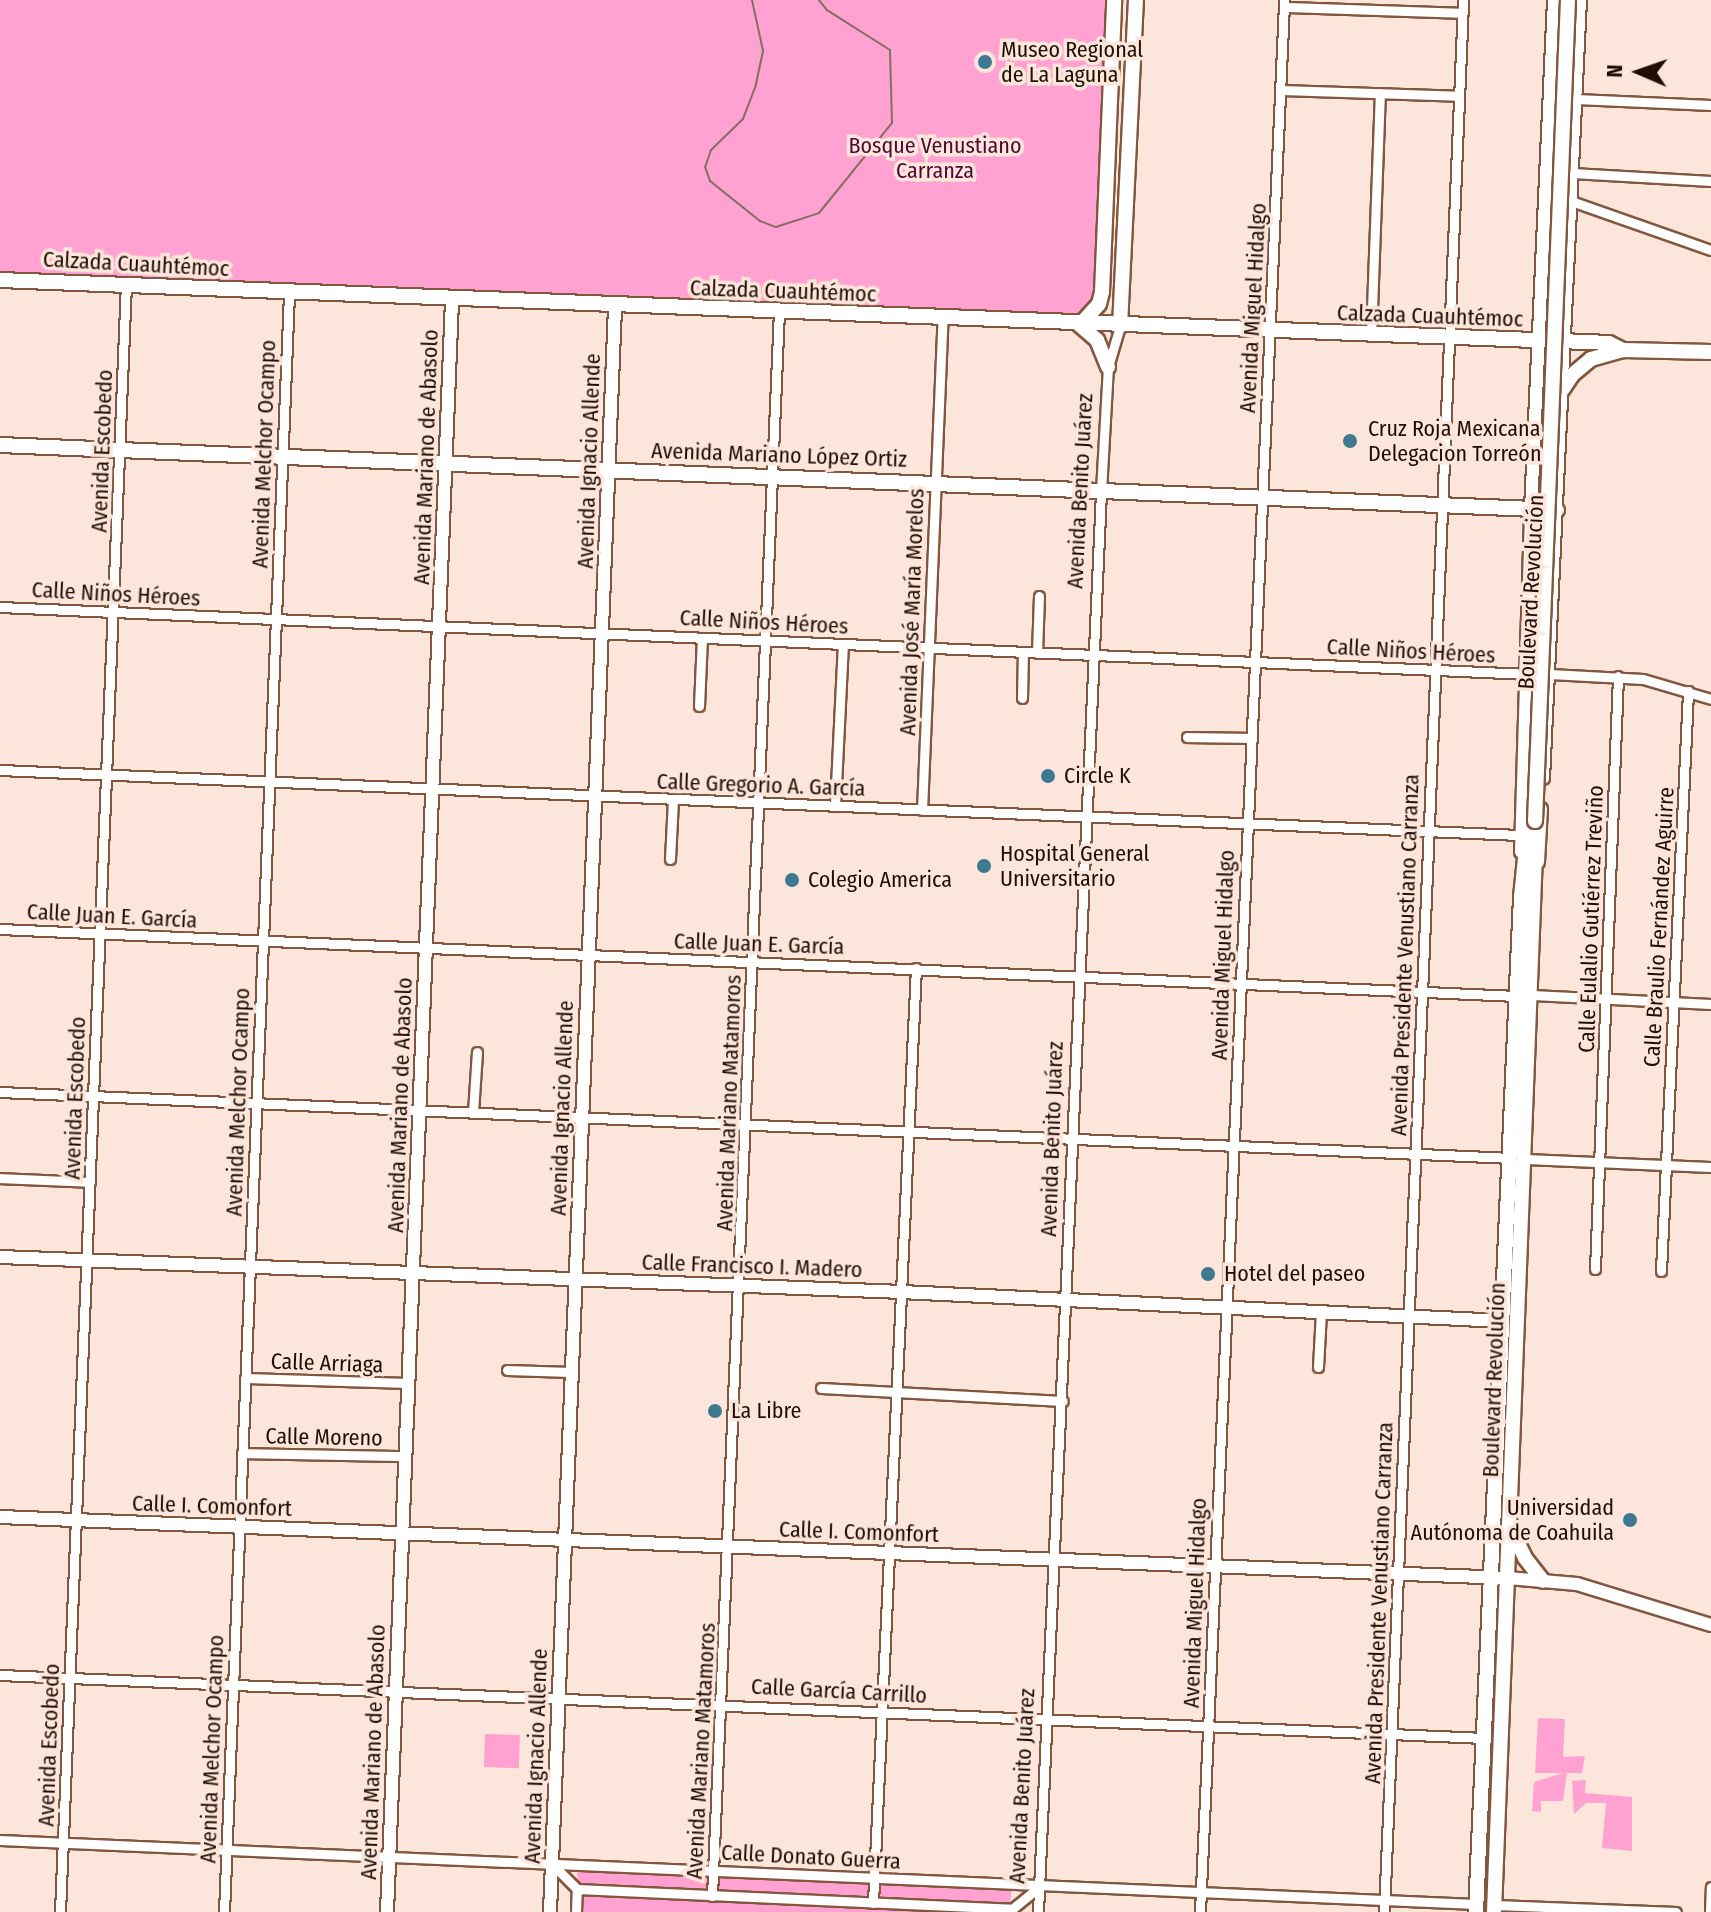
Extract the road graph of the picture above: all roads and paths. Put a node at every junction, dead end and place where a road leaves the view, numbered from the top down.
1 (1114, 0) edge
2 (1136, 0) edge
3 (1463, 0) edge
4 (1554, 0) edge
5 (1561, 0) edge
6 (1568, 0) edge
7 (1580, 0) edge
8 (1284, 4) edge
9 (1462, 13) junction
10 (1111, 80) junction
11 (1132, 82) junction
12 (1281, 90) junction
13 (1380, 93) junction
14 (1458, 96) junction
15 (1576, 99) junction
16 (1711, 105) edge
17 (1572, 173) junction
18 (1711, 181) edge
19 (1571, 201) junction
20 (1711, 250) edge
21 (1543, 252) junction
22 (1568, 253) junction
23 (0, 280) edge
24 (126, 285) junction
25 (289, 293) junction
26 (452, 299) junction
27 (615, 306) junction
28 (779, 313) junction
29 (943, 319) junction
30 (1080, 325) junction
31 (1120, 326) junction
32 (1270, 332) junction
33 (1371, 336) junction
34 (1448, 339) junction
35 (1539, 341) junction
36 (1564, 342) junction
37 (1623, 350) junction
38 (1711, 352) edge
39 (1108, 367) junction
40 (1562, 390) junction
41 (0, 445) edge
42 (120, 450) junction
43 (282, 457) junction
44 (446, 463) junction
45 (608, 470) junction
46 (771, 477) junction
47 (936, 484) junction
48 (1101, 491) junction
49 (1261, 498) junction
50 (1442, 506) junction
51 (1531, 509) junction
52 (1557, 510) junction
53 (1039, 596) dead end
54 (0, 607) edge
55 (113, 612) junction
56 (276, 619) junction
57 (439, 626) junction
58 (602, 633) junction
59 (702, 638) junction
60 (765, 641) junction
61 (843, 644) junction
62 (929, 648) junction
63 (1023, 652) junction
64 (1037, 653) junction
65 (1094, 655) junction
66 (1254, 662) junction
67 (1435, 670) junction
68 (1526, 674) junction
69 (1550, 674) junction
70 (1618, 676) junction
71 (1688, 691) junction
72 (1022, 698) dead end
73 (1711, 699) edge
74 (699, 706) dead end
75 (1187, 737) dead end
76 (1251, 738) junction
77 (0, 770) edge
78 (106, 774) junction
79 (269, 781) junction
80 (432, 788) junction
81 (595, 795) junction
82 (673, 799) junction
83 (759, 803) junction
84 (835, 806) junction
85 (922, 810) junction
86 (1088, 817) junction
87 (1532, 820) junction
88 (1247, 824) junction
89 (1428, 832) junction
90 (1520, 835) junction
91 (670, 859) dead end
92 (1529, 897) junction
93 (0, 929) edge
94 (100, 934) junction
95 (263, 941) junction
96 (426, 948) junction
97 (588, 955) junction
98 (753, 962) junction
99 (916, 968) junction
100 (1081, 975) junction
101 (1240, 983) junction
102 (1422, 991) junction
103 (1524, 995) junction
104 (1606, 999) junction
105 (1673, 1002) junction
106 (1711, 1004) edge
107 (477, 1052) dead end
108 (0, 1092) edge
109 (93, 1096) junction
110 (256, 1102) junction
111 (419, 1110) junction
112 (473, 1112) junction
113 (582, 1117) junction
114 (747, 1124) junction
115 (909, 1131) junction
116 (1075, 1139) junction
117 (1233, 1146) junction
118 (1415, 1154) junction
119 (1510, 1158) junction
120 (1525, 1159) junction
121 (1600, 1162) junction
122 (1666, 1165) junction
123 (1711, 1167) edge
124 (0, 1178) edge
125 (90, 1182) junction
126 (0, 1257) edge
127 (86, 1260) junction
128 (249, 1267) junction
129 (1595, 1269) dead end
130 (1661, 1271) dead end
131 (413, 1273) junction
132 (575, 1279) junction
133 (741, 1286) junction
134 (901, 1292) junction
135 (1068, 1300) junction
136 (1226, 1307) junction
137 (1321, 1312) junction
138 (1409, 1316) junction
139 (1502, 1321) junction
140 (1318, 1367) dead end
141 (507, 1370) dead end
142 (571, 1372) junction
143 (245, 1378) junction
144 (408, 1383) junction
145 (821, 1388) dead end
146 (897, 1392) junction
147 (1063, 1401) junction
148 (242, 1453) junction
149 (405, 1456) junction
150 (0, 1517) edge
151 (76, 1520) junction
152 (239, 1527) junction
153 (1510, 1527) junction
154 (402, 1534) junction
155 (565, 1540) junction
156 (728, 1547) junction
157 (889, 1553) junction
158 (1055, 1560) junction
159 (1215, 1567) junction
160 (1399, 1574) junction
161 (1491, 1578) junction
162 (1508, 1578) junction
163 (1543, 1581) junction
164 (1711, 1625) edge
165 (0, 1675) edge
166 (69, 1678) junction
167 (233, 1684) junction
168 (396, 1691) junction
169 (558, 1697) junction
170 (721, 1704) junction
171 (882, 1711) junction
172 (1048, 1719) junction
173 (1208, 1726) junction
174 (1392, 1734) junction
175 (1483, 1738) junction
176 (0, 1840) edge
177 (63, 1843) junction
178 (226, 1849) junction
179 (389, 1857) junction
180 (552, 1864) junction
181 (713, 1871) junction
182 (874, 1878) junction
183 (1040, 1886) junction
184 (1711, 1887) edge
185 (577, 1889) junction
186 (1201, 1892) junction
187 (712, 1896) junction
188 (1384, 1900) junction
189 (873, 1903) junction
190 (1476, 1908) edge
191 (1494, 1908) edge
192 (1012, 1911) edge
193 (60, 1912) edge
194 (224, 1912) edge
195 (387, 1912) edge
196 (550, 1912) edge
197 (576, 1912) edge
198 (1038, 1912) edge
199 (1200, 1912) edge
200 (1384, 1912) edge
201 (1676, 1912) edge
202 (1710, 1912) edge

1 - 10 main road
2 - 11 main road, Avenida Benito Juárez
3 - 9 street, Avenida Presidente Venustiano Carranza
4 - 21 street
5 - 87 main road, Boulevard Revolución
6 - 87 main road, Boulevard Revolución, bridge
7 - 15 street, Boulevard Revolución
8 - 9 street
8 - 12 street, Avenida Miguel Hidalgo
9 - 14 street, Avenida Presidente Venustiano Carranza
10 - 11 main road
10 - 30 main road
11 - 31 main road, Avenida Benito Juárez
12 - 13 street
12 - 32 street, Avenida Miguel Hidalgo
13 - 14 street
13 - 33 street
14 - 34 street, Avenida Presidente Venustiano Carranza
15 - 16 street
15 - 17 street, Boulevard Revolución
17 - 18 street
17 - 19 street, Boulevard Revolución
19 - 20 street
19 - 22 street, Boulevard Revolución
21 - 22 street
21 - 35 street
22 - 36 street, Boulevard Revolución
23 - 24 main road, Calzada Cuauhtémoc
24 - 25 main road, Calzada Cuauhtémoc
24 - 42 street, Avenida Escobedo
25 - 26 main road, Calzada Cuauhtémoc
25 - 43 street, Avenida Melchor Ocampo
26 - 27 main road, Calzada Cuauhtémoc
26 - 44 street, Avenida Mariano de Abasolo
27 - 28 main road, Calzada Cuauhtémoc
27 - 45 street, Avenida Ignacio Allende
28 - 29 main road, Calzada Cuauhtémoc
28 - 46 street, Avenida Mariano Matamoros
29 - 30 main road, Calzada Cuauhtémoc
29 - 47 street, Avenida José María Morelos
30 - 31 main road, Calzada Cuauhtémoc
30 - 39 main road, Avenida Benito Juárez
31 - 32 main road, Calzada Cuauhtémoc
31 - 39 street, Avenida Benito Juárez
32 - 33 main road, Calzada Cuauhtémoc
32 - 49 street, Avenida Miguel Hidalgo
33 - 34 main road, Calzada Cuauhtémoc
34 - 35 main road, Calzada Cuauhtémoc
34 - 50 street, Avenida Presidente Venustiano Carranza
35 - 36 main road, Calzada Cuauhtémoc
35 - 51 street
36 - 37 main road, Calzada Cuauhtémoc
36 - 40 street, Boulevard Revolución
37 - 38 main road
37 - 40 main road
39 - 48 street, Avenida Benito Juárez
40 - 52 street, Boulevard Revolución
41 - 42 main road, Avenida Mariano López Ortiz
42 - 43 main road, Avenida Mariano López Ortiz
42 - 55 street, Avenida Escobedo
43 - 44 main road, Avenida Mariano López Ortiz
43 - 56 street, Avenida Melchor Ocampo
44 - 45 main road, Avenida Mariano López Ortiz
44 - 57 street, Avenida Mariano de Abasolo
45 - 46 main road, Avenida Mariano López Ortiz
45 - 58 street, Avenida Ignacio Allende
46 - 47 main road, Avenida Mariano López Ortiz
46 - 60 street, Avenida Mariano Matamoros
47 - 48 main road, Avenida Mariano López Ortiz
47 - 62 street, Avenida José María Morelos
48 - 49 main road, Avenida Mariano López Ortiz
48 - 65 street, Avenida Benito Juárez
49 - 50 main road, Avenida Mariano López Ortiz
49 - 66 street, Avenida Miguel Hidalgo
50 - 51 main road, Avenida Mariano López Ortiz
50 - 67 street, Avenida Presidente Venustiano Carranza
51 - 52 main road, Avenida Mariano López Ortiz
51 - 68 street
52 - 69 street, Boulevard Revolución
53 - 64 street
54 - 55 street, Calle Niños Héroes
55 - 56 street, Calle Niños Héroes
55 - 78 street, Avenida Escobedo
56 - 57 street, Calle Niños Héroes
56 - 79 street, Avenida Melchor Ocampo
57 - 58 street, Calle Niños Héroes
57 - 80 street, Avenida Mariano de Abasolo
58 - 59 street, Calle Niños Héroes
58 - 81 street, Avenida Ignacio Allende
59 - 60 street, Calle Niños Héroes
59 - 74 street
60 - 61 street, Calle Niños Héroes
60 - 83 street, Avenida Mariano Matamoros
61 - 62 street, Calle Niños Héroes
61 - 84 street
62 - 63 street, Calle Niños Héroes
62 - 85 street, Avenida José María Morelos
63 - 64 street, Calle Niños Héroes
63 - 72 street
64 - 65 street, Calle Niños Héroes
65 - 66 street, Calle Niños Héroes
65 - 86 street, Avenida Benito Juárez
66 - 67 street, Calle Niños Héroes
66 - 76 street, Avenida Miguel Hidalgo
67 - 68 street, Calle Niños Héroes
67 - 89 street, Avenida Presidente Venustiano Carranza
68 - 90 street
69 - 70 street
69 - 92 street, Boulevard Revolución
70 - 71 street
70 - 104 street, Calle Eulalio Gutiérrez Treviño
71 - 73 street
71 - 105 street, Calle Braulio Fernández Aguirre
75 - 76 street
76 - 88 street, Avenida Miguel Hidalgo
77 - 78 street, Calle Gregorio A. García
78 - 79 street, Calle Gregorio A. García
78 - 94 street, Avenida Escobedo
79 - 80 street, Calle Gregorio A. García
79 - 95 street, Avenida Melchor Ocampo
80 - 81 street, Calle Gregorio A. García
80 - 96 street, Avenida Mariano de Abasolo
81 - 82 street, Calle Gregorio A. García
81 - 97 street, Avenida Ignacio Allende
82 - 83 street, Calle Gregorio A. García
82 - 91 street
83 - 84 street, Calle Gregorio A. García
83 - 98 street, Avenida Mariano Matamoros
84 - 85 street, Calle Gregorio A. García
85 - 86 street, Calle Gregorio A. García
86 - 88 street, Calle Gregorio A. García
86 - 100 street, Avenida Benito Juárez
87 - 92 main road, Boulevard Revolución
88 - 89 street, Calle Gregorio A. García
88 - 101 street, Avenida Miguel Hidalgo
89 - 90 street, Calle Gregorio A. García
89 - 102 street, Avenida Presidente Venustiano Carranza
90 - 92 street
92 - 103 main road, Boulevard Revolución
93 - 94 street, Calle Juan E. García
94 - 95 street, Calle Juan E. García
94 - 109 street, Avenida Escobedo
95 - 96 street, Calle Juan E. García
95 - 110 street, Avenida Melchor Ocampo
96 - 97 street, Calle Juan E. García
96 - 111 street, Avenida Mariano de Abasolo
97 - 98 street, Calle Juan E. García
97 - 113 street, Avenida Ignacio Allende
98 - 99 street, Calle Juan E. García
98 - 114 street, Avenida Mariano Matamoros
99 - 100 street, Calle Juan E. García
99 - 115 street
100 - 101 street, Calle Juan E. García
100 - 116 street, Avenida Benito Juárez
101 - 102 street, Calle Juan E. García
101 - 117 street, Avenida Miguel Hidalgo
102 - 103 street, Calle Juan E. García
102 - 118 street, Avenida Presidente Venustiano Carranza
103 - 104 street, Calle Juan E. García
103 - 119 main road
103 - 120 main road, Boulevard Revolución
104 - 105 street, Calle Juan E. García
104 - 121 street, Calle Eulalio Gutiérrez Treviño
105 - 106 street, Calle Juan E. García
105 - 122 street, Calle Braulio Fernández Aguirre
107 - 112 street
108 - 109 street
109 - 110 street
109 - 125 street, Avenida Escobedo
110 - 111 street
110 - 128 street, Avenida Melchor Ocampo
111 - 112 street
111 - 131 street, Avenida Mariano de Abasolo
112 - 113 street
113 - 114 street
113 - 132 street, Avenida Ignacio Allende
114 - 115 street
114 - 133 street, Avenida Mariano Matamoros
115 - 116 street
115 - 134 street
116 - 117 street
116 - 135 street, Avenida Benito Juárez
117 - 118 street
117 - 136 street, Avenida Miguel Hidalgo
118 - 119 street
118 - 138 street, Avenida Presidente Venustiano Carranza
119 - 139 main road
120 - 121 street
120 - 153 main road, Boulevard Revolución
121 - 122 street
121 - 129 street, Calle Eulalio Gutiérrez Treviño
122 - 123 street
122 - 130 street, Calle Braulio Fernández Aguirre
124 - 125 street
125 - 127 street, Avenida Escobedo
126 - 127 street, Calle Francisco I. Madero
127 - 128 street, Calle Francisco I. Madero
127 - 151 street, Avenida Escobedo
128 - 131 street, Calle Francisco I. Madero
128 - 143 street, Avenida Melchor Ocampo
131 - 132 street, Calle Francisco I. Madero
131 - 144 street, Avenida Mariano de Abasolo
132 - 133 street, Calle Francisco I. Madero
132 - 142 street, Avenida Ignacio Allende
133 - 134 street, Calle Francisco I. Madero
133 - 156 street, Avenida Mariano Matamoros
134 - 135 street, Calle Francisco I. Madero
134 - 146 street
135 - 136 street, Calle Francisco I. Madero
135 - 147 street, Avenida Benito Juárez
136 - 137 street, Calle Francisco I. Madero
136 - 159 street, Avenida Miguel Hidalgo
137 - 138 street, Calle Francisco I. Madero
137 - 140 street
138 - 139 street, Calle Francisco I. Madero
138 - 160 street, Avenida Presidente Venustiano Carranza
139 - 161 main road
141 - 142 street
142 - 155 street, Avenida Ignacio Allende
143 - 144 street, Calle Arriaga
143 - 148 street, Avenida Melchor Ocampo
144 - 149 street, Avenida Mariano de Abasolo
145 - 146 street
146 - 147 street
146 - 157 street
147 - 158 street, Avenida Benito Juárez
148 - 149 street, Calle Moreno
148 - 152 street, Avenida Melchor Ocampo
149 - 154 street, Avenida Mariano de Abasolo
150 - 151 street, Calle I. Comonfort
151 - 152 street, Calle I. Comonfort
151 - 166 street, Avenida Escobedo
152 - 154 street, Calle I. Comonfort
152 - 167 street, Avenida Melchor Ocampo
153 - 162 main road, Boulevard Revolución
153 - 163 main road
154 - 155 street, Calle I. Comonfort
154 - 168 street, Avenida Mariano de Abasolo
155 - 156 street, Calle I. Comonfort
155 - 169 street, Avenida Ignacio Allende
156 - 157 street, Calle I. Comonfort
156 - 170 street, Avenida Mariano Matamoros
157 - 158 street, Calle I. Comonfort
157 - 171 street
158 - 159 street, Calle I. Comonfort
158 - 172 street, Avenida Benito Juárez
159 - 160 street, Calle I. Comonfort
159 - 173 street, Avenida Miguel Hidalgo
160 - 161 street, Calle I. Comonfort
160 - 174 street, Avenida Presidente Venustiano Carranza
161 - 162 street, Calle I. Comonfort
161 - 175 main road
162 - 163 street, Calle I. Comonfort
162 - 191 main road, Boulevard Revolución
163 - 164 street, Calle I. Comonfort
165 - 166 street, Calle García Carrillo
166 - 167 street, Calle García Carrillo
166 - 177 street, Avenida Escobedo
167 - 168 street, Calle García Carrillo
167 - 178 street, Avenida Melchor Ocampo
168 - 169 street, Calle García Carrillo
168 - 179 street, Avenida Mariano de Abasolo
169 - 170 street, Calle García Carrillo
169 - 180 street, Avenida Ignacio Allende
170 - 171 street, Calle García Carrillo
170 - 181 street, Avenida Mariano Matamoros
171 - 172 street, Calle García Carrillo
171 - 182 street
172 - 173 street, Calle García Carrillo
172 - 183 street, Avenida Benito Juárez
173 - 174 street, Calle García Carrillo
173 - 186 street, Avenida Miguel Hidalgo
174 - 175 street, Calle García Carrillo
174 - 188 street, Avenida Presidente Venustiano Carranza
175 - 190 main road
176 - 177 street, Calle Donato Guerra
177 - 178 street, Calle Donato Guerra
177 - 193 street, Avenida Escobedo
178 - 179 street, Calle Donato Guerra
178 - 194 street, Avenida Melchor Ocampo
179 - 180 street, Calle Donato Guerra
179 - 195 street, Avenida Mariano de Abasolo
180 - 181 street, Calle Donato Guerra
180 - 185 street
180 - 196 street, Avenida Ignacio Allende
181 - 182 street, Calle Donato Guerra
181 - 187 street, Avenida Mariano Matamoros
182 - 183 street, Calle Donato Guerra
182 - 189 street
183 - 186 street, Calle Donato Guerra
183 - 192 street
183 - 198 street, Avenida Benito Juárez
184 - 202 street
185 - 187 street, Calle Donato Guerra
185 - 197 street
186 - 188 street, Calle Donato Guerra
186 - 199 street, Avenida Miguel Hidalgo
187 - 189 street, Calle Donato Guerra
188 - 190 street, Calle Donato Guerra
188 - 200 street, Avenida Presidente Venustiano Carranza
189 - 192 street, Calle Donato Guerra
191 - 201 street

